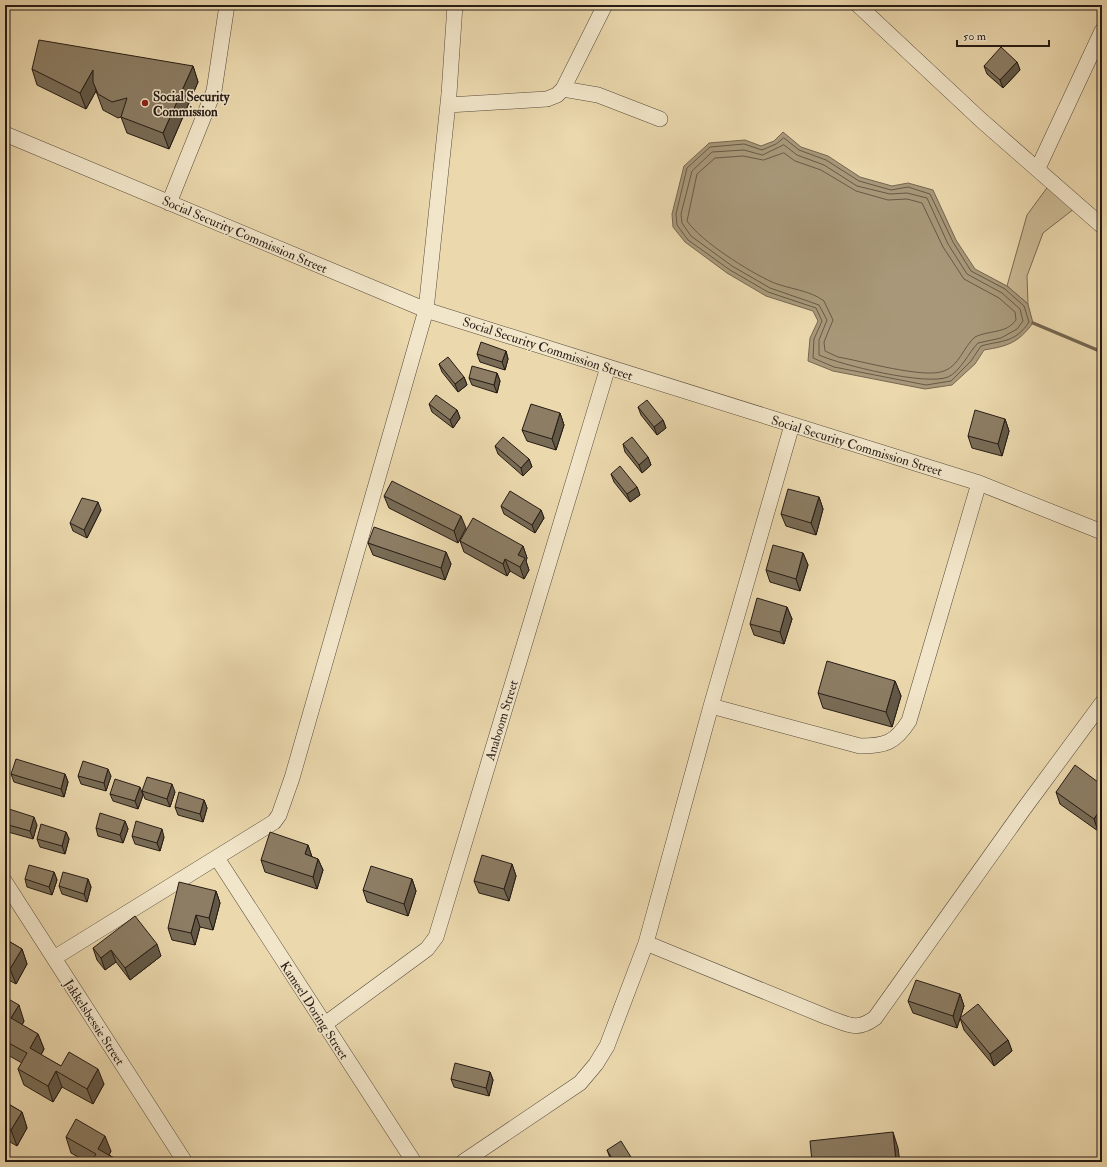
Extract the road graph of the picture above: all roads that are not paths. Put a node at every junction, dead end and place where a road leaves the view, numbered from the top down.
1 (227, 5) edge
2 (455, 5) edge
3 (605, 5) edge
4 (858, 5) edge
5 (1100, 39) edge
6 (563, 89) junction
7 (448, 105) junction
8 (660, 119) dead end
9 (5, 134) edge
10 (1038, 168) junction
11 (169, 203) junction
12 (1102, 226) edge
13 (426, 310) junction
14 (608, 368) junction
15 (792, 425) junction
16 (979, 484) junction
17 (1102, 532) edge
18 (1102, 703) edge
19 (711, 706) junction
20 (217, 858) junction
21 (5, 882) edge
22 (646, 943) junction
23 (54, 958) junction
24 (325, 1024) junction
25 (185, 1162) edge
26 (414, 1162) edge
27 (463, 1162) edge

1 - 11 street
2 - 7 street
3 - 6 street
4 - 10 street
5 - 10 street
6 - 7 street
6 - 8 street
7 - 13 street
9 - 11 street, Social Security Commission Street
10 - 12 street
11 - 13 street, Social Security Commission Street
13 - 14 street, Social Security Commission Street
13 - 20 street
14 - 15 street, Social Security Commission Street
14 - 24 street, Anaboom Street
15 - 16 street, Social Security Commission Street
15 - 19 street
16 - 17 street, Social Security Commission Street
16 - 19 street
18 - 22 street
19 - 22 street
20 - 23 street
20 - 24 street, Kameel Doring Street
21 - 23 street, Jakkelsbessie Street
22 - 27 street
23 - 25 street, Jakkelsbessie Street
24 - 26 street, Kameel Doring Street

